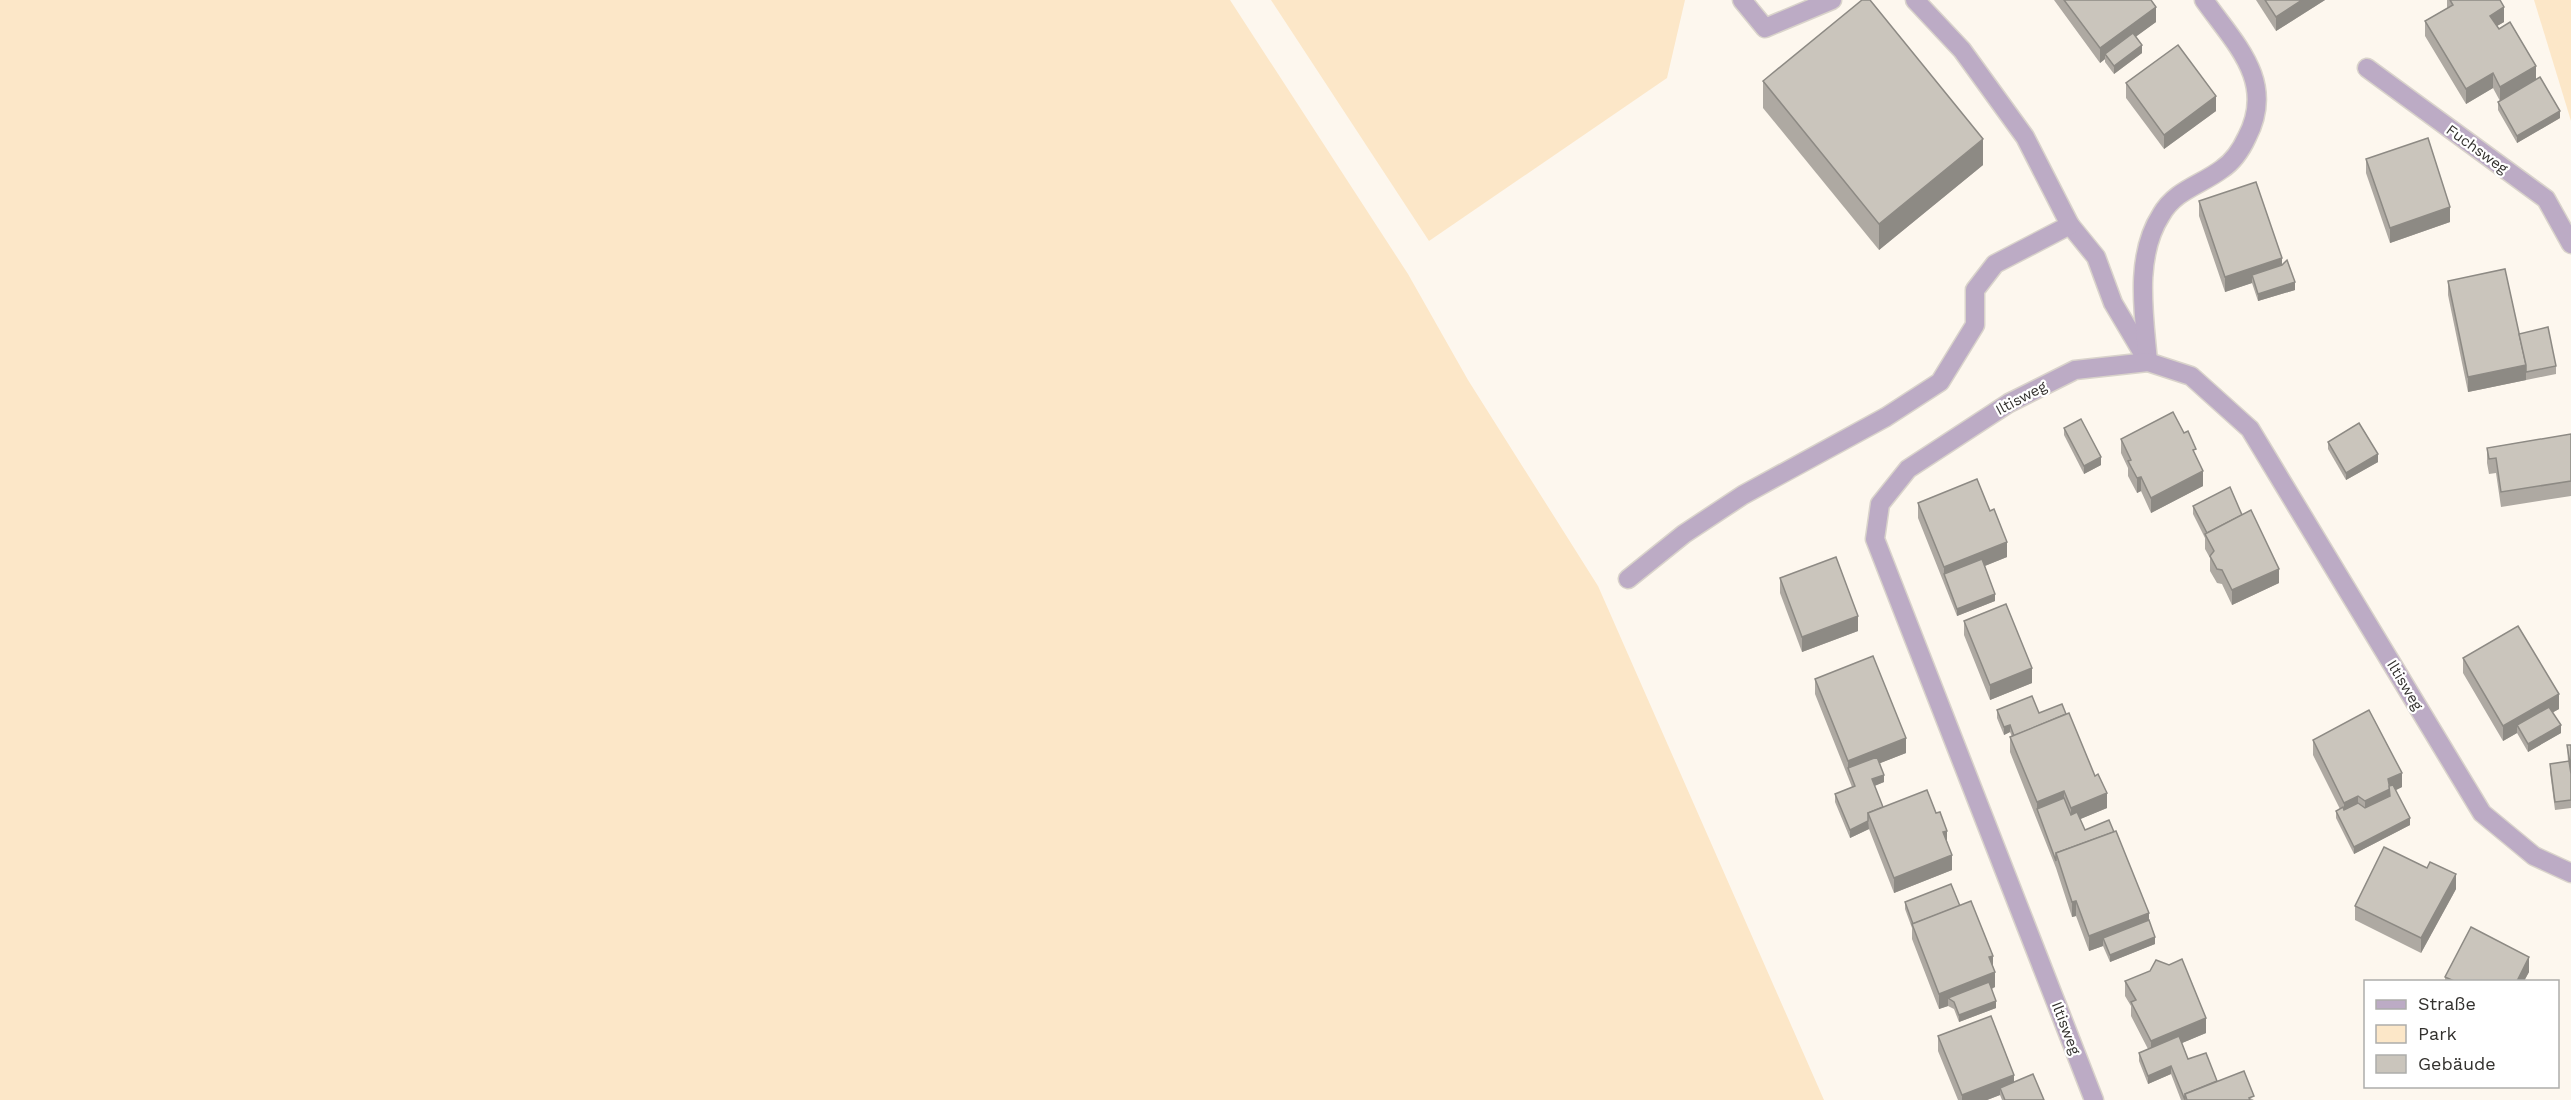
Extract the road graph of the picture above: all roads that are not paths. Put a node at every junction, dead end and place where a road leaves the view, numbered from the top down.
1 (1742, 0) edge
2 (1832, 0) edge
3 (1915, 0) edge
4 (2205, 0) edge
5 (2367, 69) dead end
6 (2070, 225) junction
7 (2571, 244) edge
8 (2148, 362) junction
9 (1628, 579) dead end
10 (2571, 873) edge
11 (2094, 1100) edge

1 - 2 street
3 - 6 street
4 - 8 street
5 - 7 street, Fuchsweg
6 - 8 street
6 - 9 street
8 - 10 street, Iltisweg
8 - 11 street, Iltisweg

